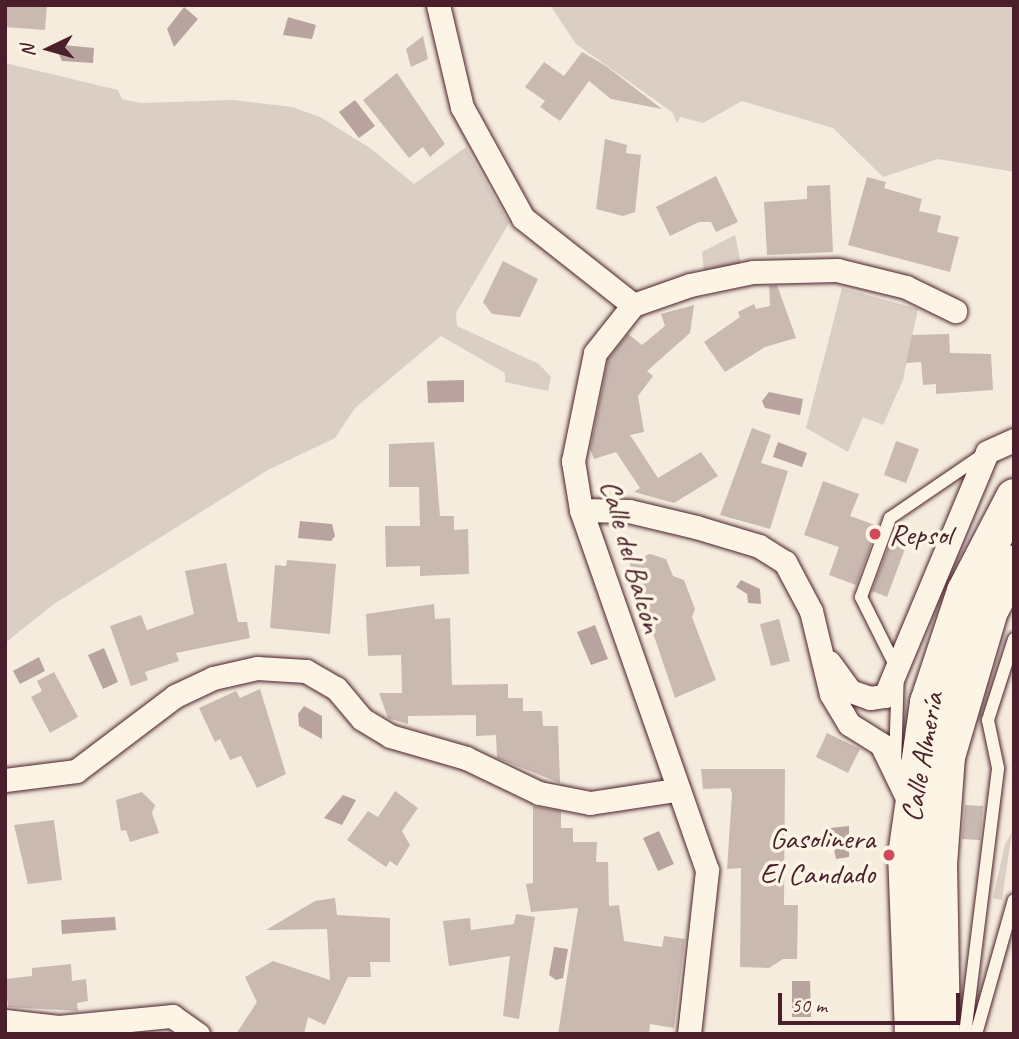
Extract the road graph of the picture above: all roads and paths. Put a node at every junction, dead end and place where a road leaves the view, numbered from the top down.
1 (438, 5) edge
2 (632, 305) junction
3 (955, 311) dead end
4 (1014, 440) edge
5 (987, 452) junction
6 (1014, 497) edge
7 (581, 510) junction
8 (1014, 563) edge
9 (1014, 639) edge
10 (825, 657) junction
11 (898, 671) junction
12 (895, 766) junction
13 (5, 780) edge
14 (676, 790) junction
15 (910, 805) junction
16 (1014, 900) edge
17 (5, 1021) edge
18 (198, 1034) edge
19 (689, 1034) edge
20 (913, 1034) edge
21 (941, 1034) edge
22 (965, 1034) edge
23 (976, 1034) edge

1 - 2 street
2 - 3 street
2 - 7 street, Calle del Balcón
4 - 5 street
5 - 11 street, Calle Almería
5 - 11 lane
6 - 15 main road, Calle Almería
7 - 10 street
7 - 14 street, Calle del Balcón
8 - 21 main road, Calle Almería
9 - 22 lane
10 - 11 street, Calle Almería
10 - 12 street
11 - 12 lane
12 - 15 street
13 - 14 street
14 - 19 street, Calle del Balcón
15 - 20 main road, Calle Almería
16 - 23 lane
17 - 18 street

